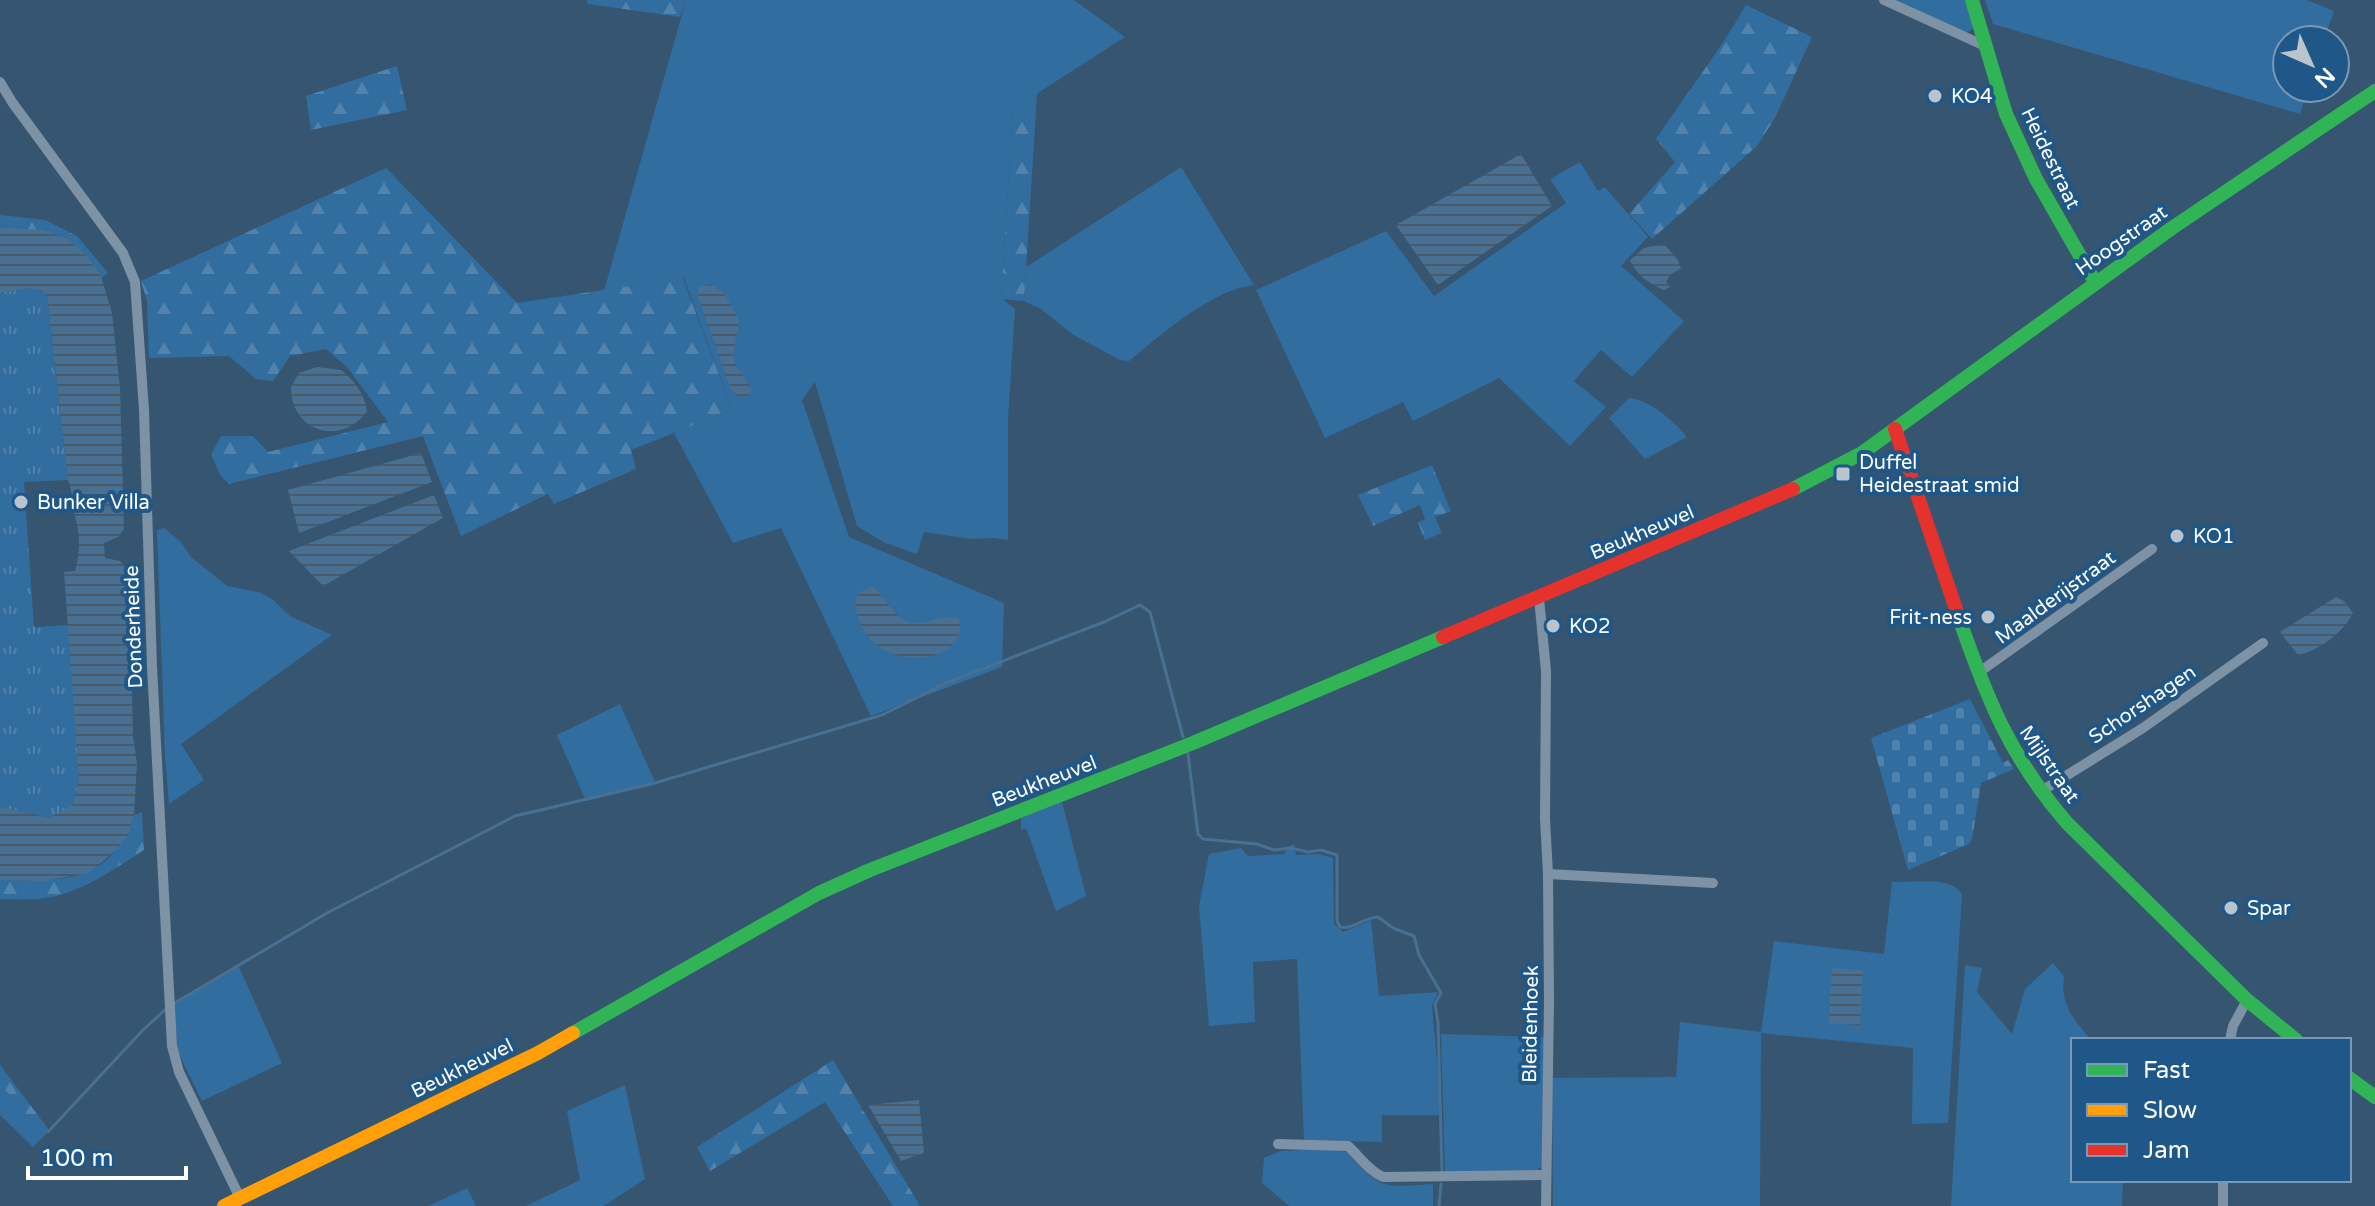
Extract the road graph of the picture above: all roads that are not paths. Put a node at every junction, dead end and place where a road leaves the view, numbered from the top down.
1 (1884, 0) edge
2 (1972, 0) edge
3 (1985, 46) junction
4 (0, 82) edge
5 (2375, 91) edge
6 (2095, 282) junction
7 (1895, 429) junction
8 (2152, 549) dead end
9 (1539, 598) junction
10 (2263, 643) dead end
11 (1978, 673) junction
12 (2040, 792) junction
13 (1548, 874) junction
14 (1713, 883) dead end
15 (2247, 1000) junction
16 (2230, 1038) edge
17 (2294, 1038) edge
18 (2351, 1079) edge
19 (2375, 1097) edge
20 (1278, 1144) dead end
21 (1545, 1175) junction
22 (2223, 1182) edge
23 (240, 1198) junction
24 (224, 1206) edge
25 (1546, 1206) edge
26 (2223, 1206) edge

1 - 3 street
2 - 3 street, Heidestraat
3 - 6 street, Heidestraat
4 - 23 street, Donderheide
5 - 6 street, Hoogstraat
6 - 7 street, Hoogstraat
7 - 9 street, Beukheuvel
7 - 11 street, Mijlstraat
8 - 11 street, Maalderijstraat
9 - 13 street, Bleidenhoek
9 - 23 street, Beukheuvel
10 - 12 street, Schorshagen
11 - 12 street, Mijlstraat
12 - 15 street, Mijlstraat
13 - 14 street
13 - 21 street, Bleidenhoek
15 - 16 street
15 - 17 street, Mijlstraat
18 - 19 street
20 - 21 street
21 - 25 street, Bleidenhoek
22 - 26 street
23 - 24 street, Beukheuvel

